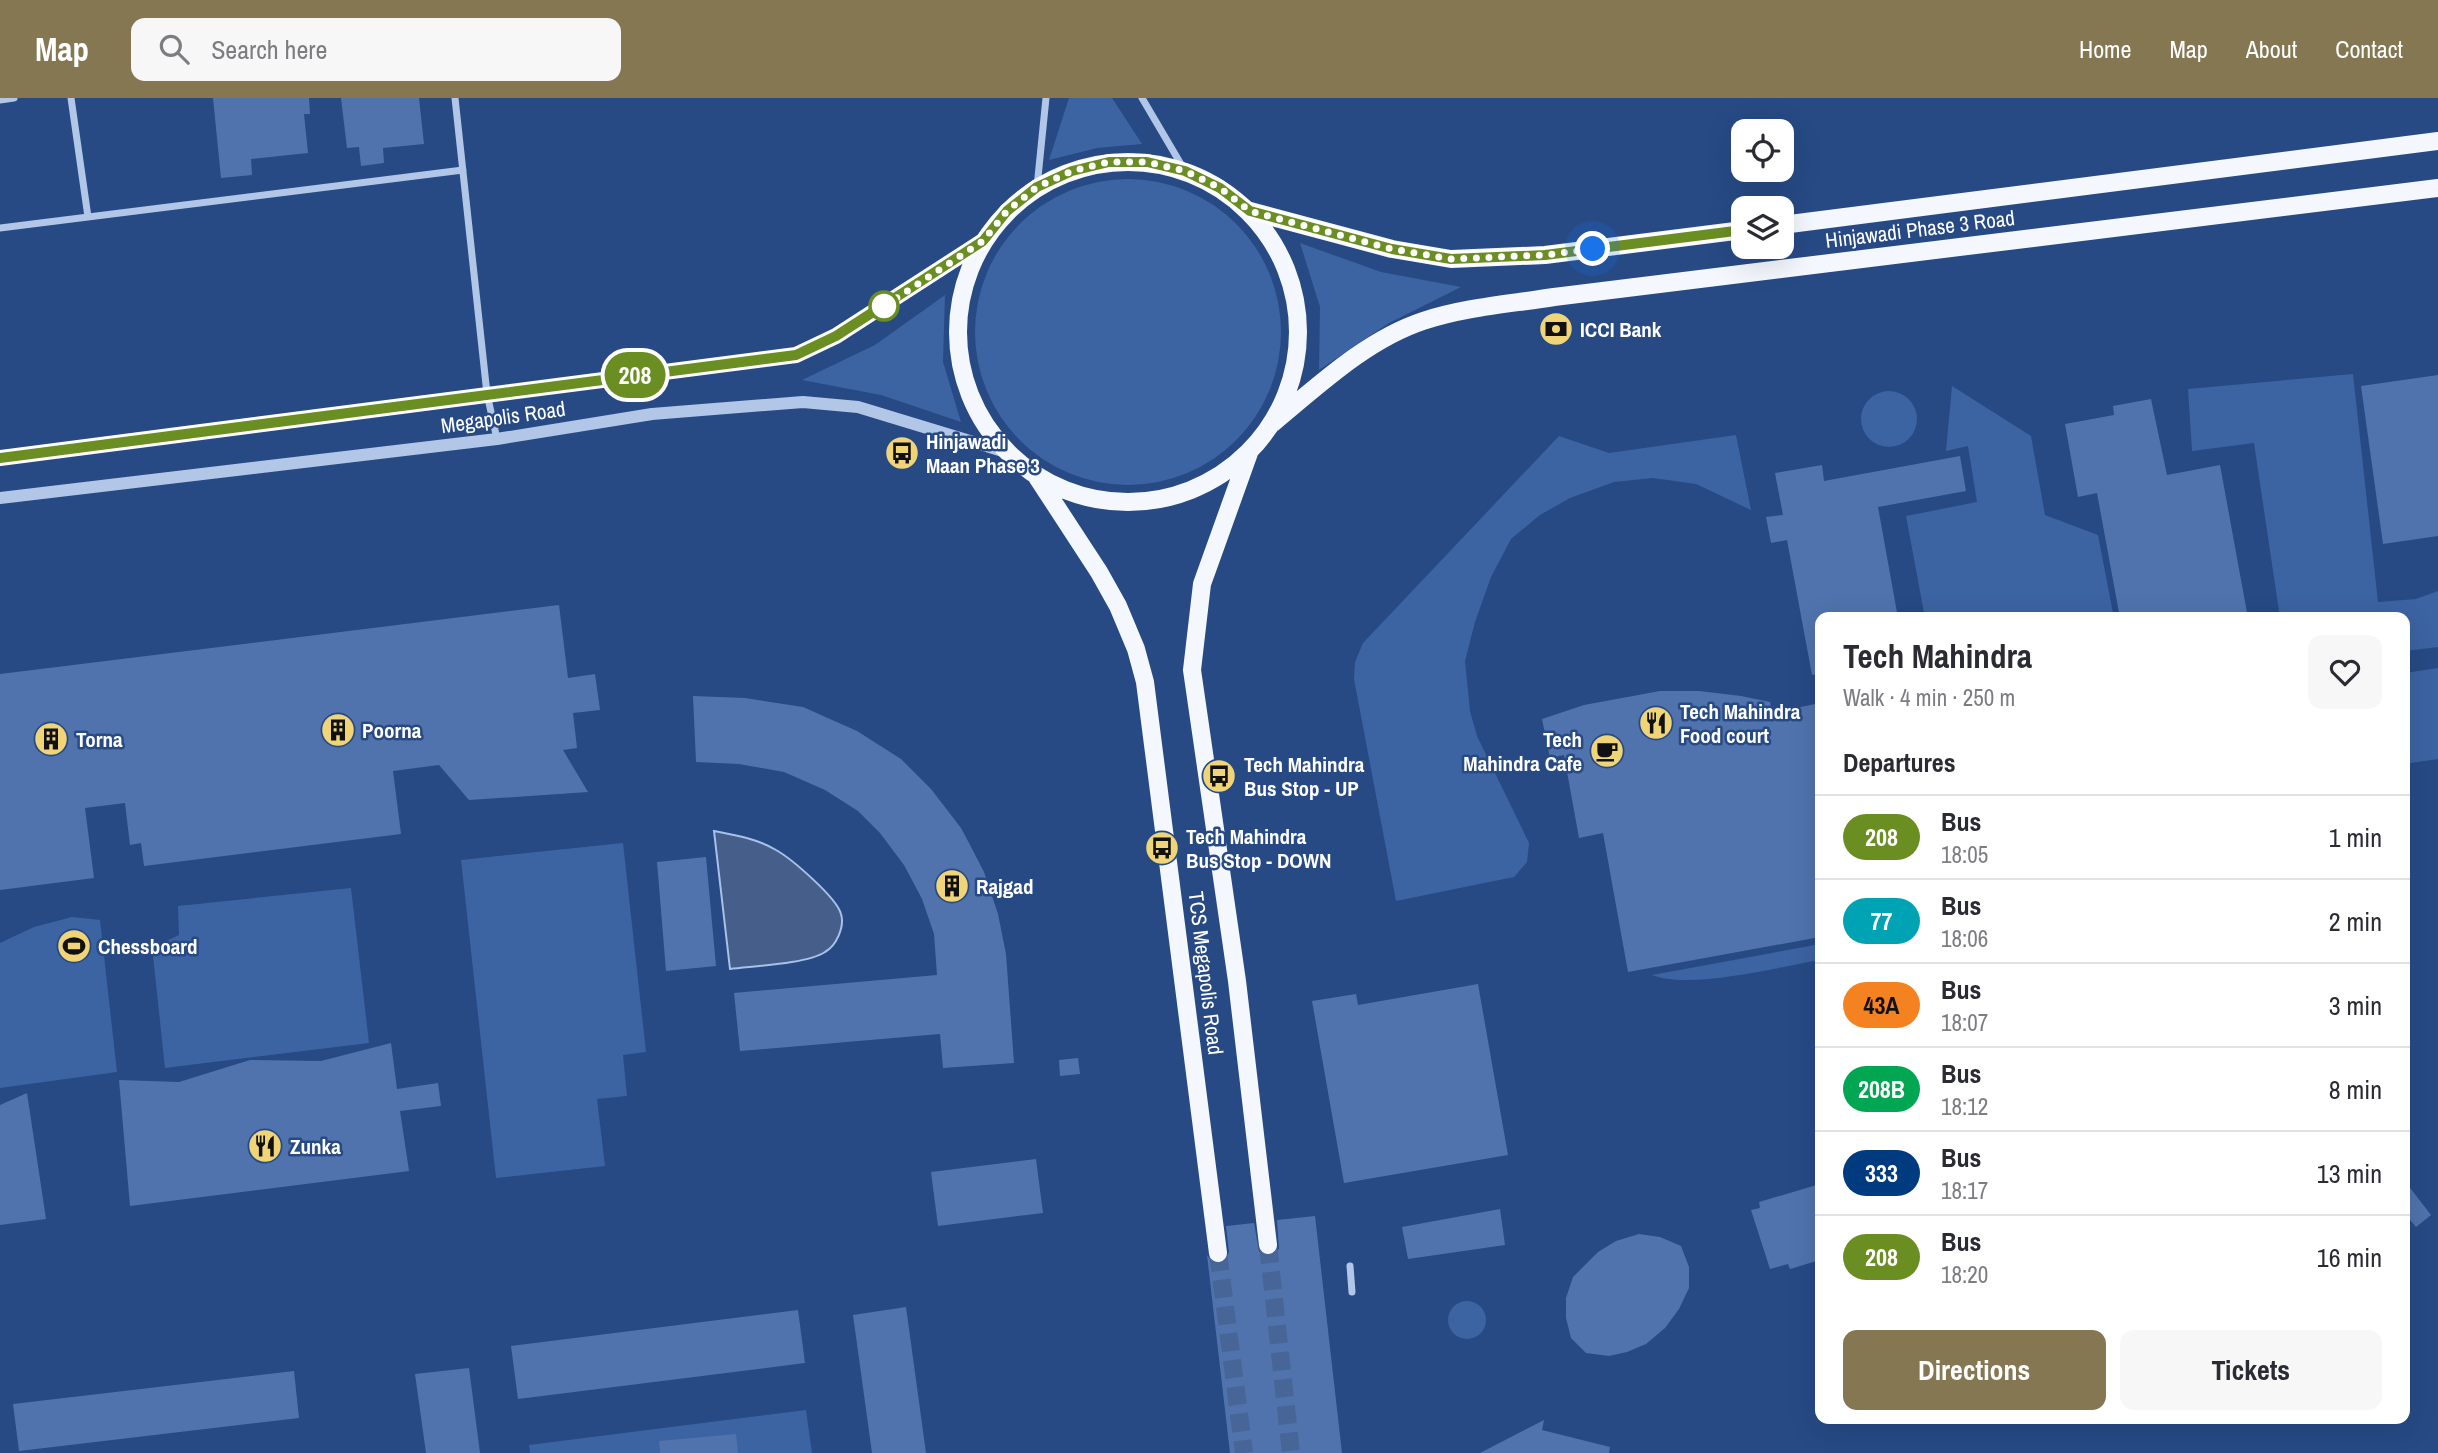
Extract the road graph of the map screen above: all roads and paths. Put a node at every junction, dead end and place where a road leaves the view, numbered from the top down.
1 (14, 98) edge
2 (71, 98) edge
3 (455, 98) edge
4 (1046, 98) edge
5 (1142, 98) edge
6 (0, 100) edge
7 (2438, 141) edge
8 (463, 170) junction
9 (1185, 171) junction
10 (1037, 187) junction
11 (2438, 188) edge
12 (1250, 211) junction
13 (88, 217) junction
14 (1794, 223) edge
15 (0, 228) edge
16 (1731, 232) edge
17 (983, 241) junction
18 (487, 394) junction
19 (1273, 423) junction
20 (497, 439) junction
21 (1006, 452) junction
22 (1249, 453) junction
23 (0, 457) edge
24 (1036, 476) junction
25 (0, 498) edge
26 (1268, 1245) tunnel mouth
27 (1218, 1253) tunnel mouth
28 (1350, 1266) dead end
29 (1352, 1292) dead end

1 - 6 street
2 - 13 street
3 - 8 street
4 - 10 street
5 - 9 street
7 - 14 main road, Hinjawadi Phase 3 Road
8 - 13 street
8 - 18 street
9 - 10 main road
9 - 12 main road
10 - 17 main road
11 - 19 main road, Hinjawadi Phase 3 Road
12 - 16 main road
12 - 19 main road
13 - 15 street
17 - 18 street, Megapolis Road
17 - 21 main road
18 - 20 street
18 - 23 street, Megapolis Road
19 - 22 main road
20 - 21 street, Megapolis Road
20 - 25 street, Megapolis Road
21 - 24 main road
22 - 24 main road
22 - 26 main road, TCS Megapolis Road
24 - 27 main road, TCS Megapolis Road
28 - 29 street

